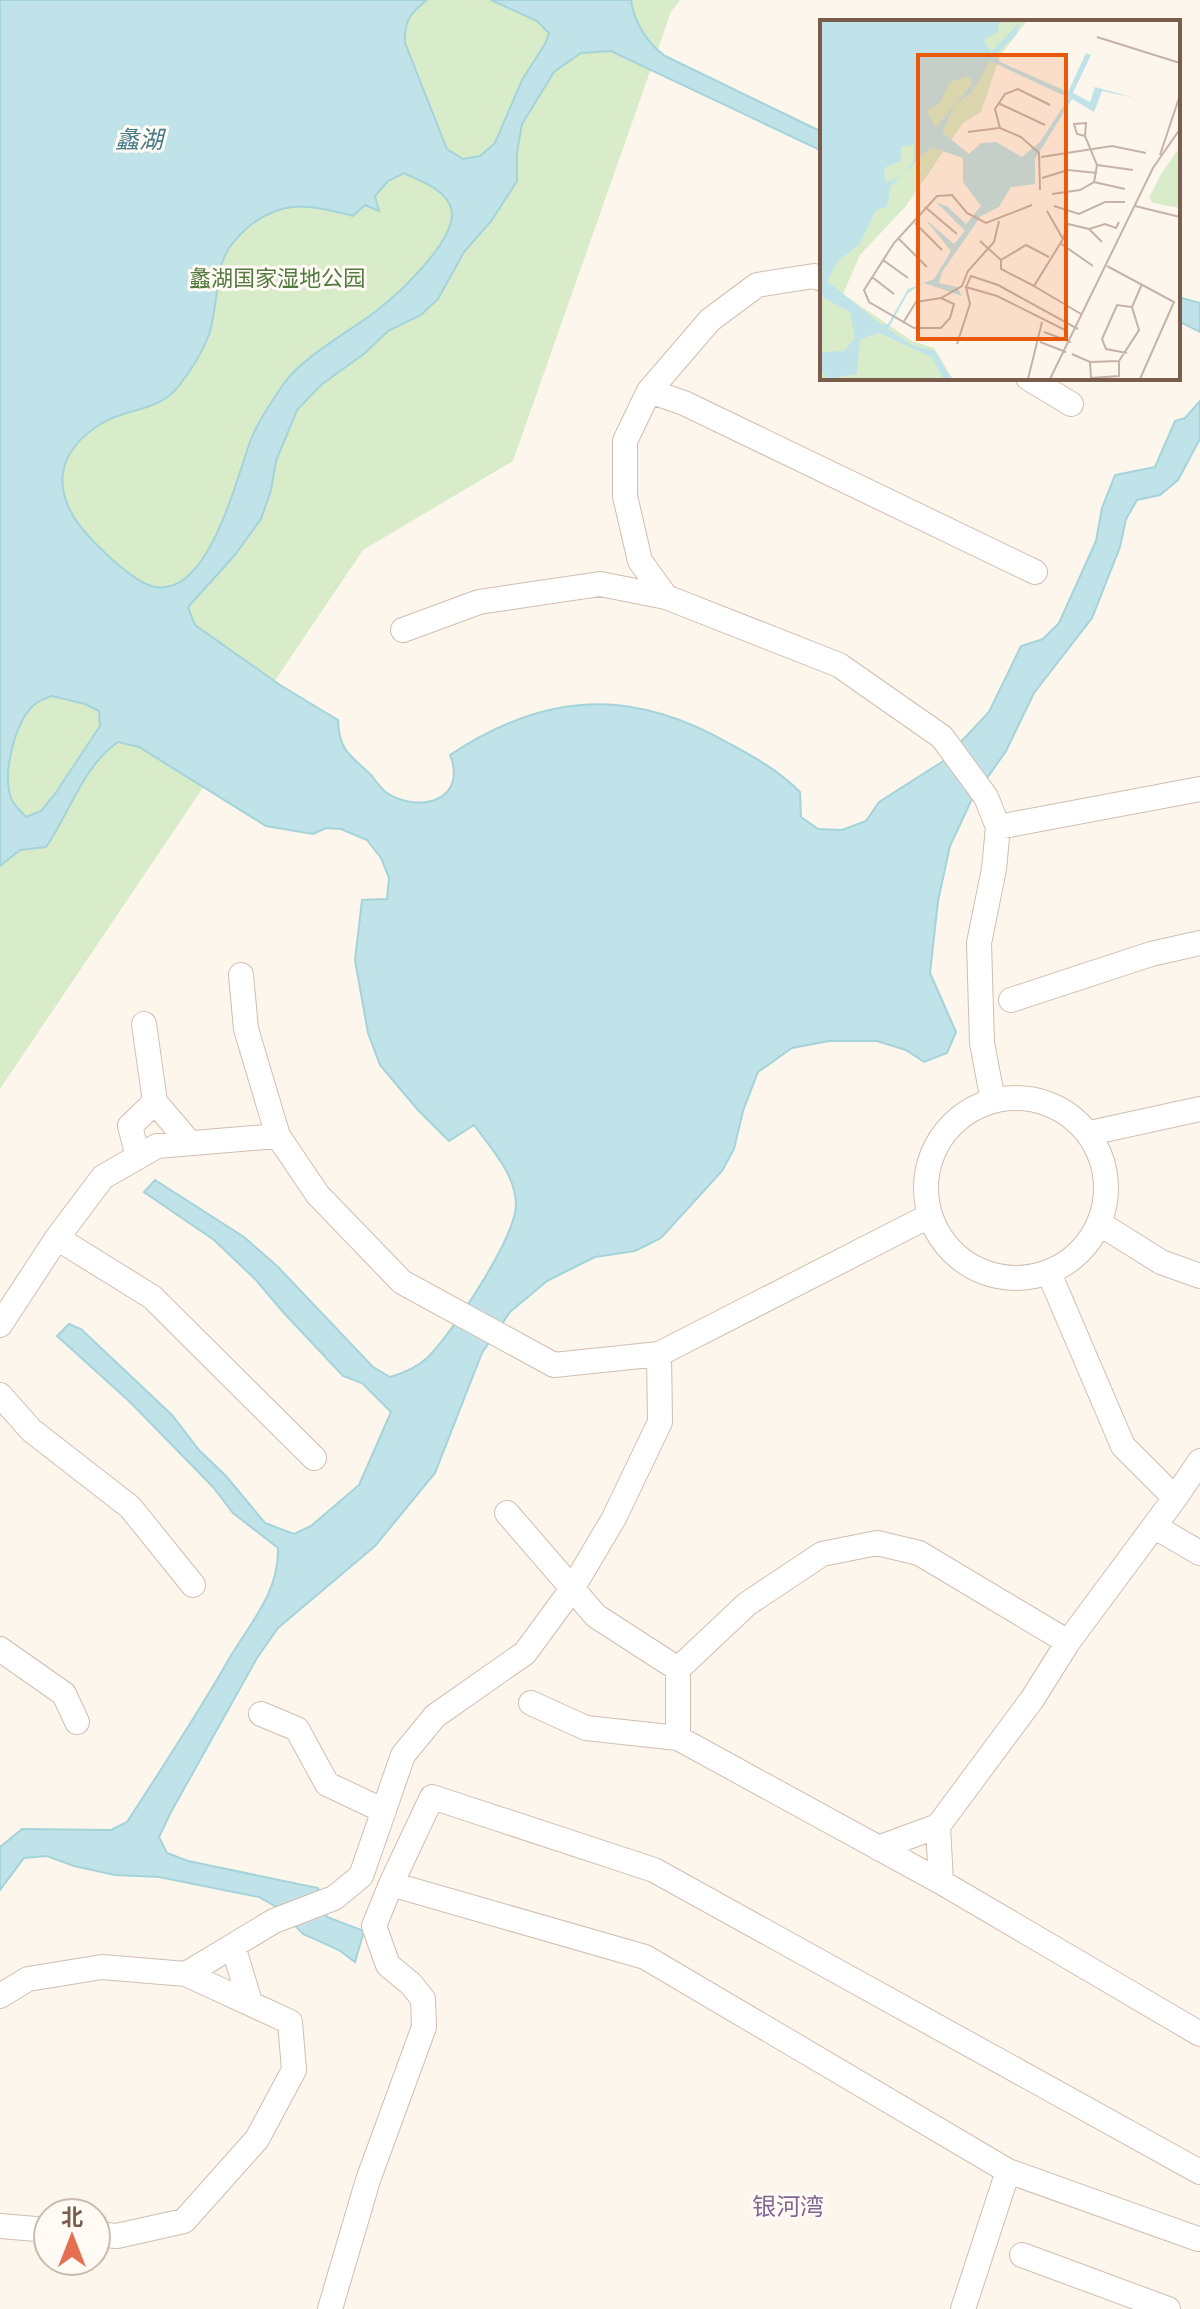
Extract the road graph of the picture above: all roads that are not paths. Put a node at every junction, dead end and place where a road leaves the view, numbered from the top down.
1 (820, 278) edge
2 (1031, 380) edge
3 (649, 391) junction
4 (1071, 404) dead end
5 (1035, 572) dead end
6 (666, 597) junction
7 (403, 630) dead end
8 (1200, 789) edge
9 (998, 827) junction
10 (1200, 943) edge
11 (241, 975) dead end
12 (1011, 1000) dead end
13 (144, 1024) dead end
14 (993, 1101) junction
15 (155, 1102) junction
16 (1200, 1109) edge
17 (1090, 1133) junction
18 (278, 1136) junction
19 (189, 1142) junction
20 (138, 1157) junction
21 (929, 1216) junction
22 (1102, 1225) junction
23 (57, 1238) junction
24 (1049, 1273) junction
25 (1200, 1276) edge
26 (0, 1325) edge
27 (659, 1354) junction
28 (0, 1395) edge
29 (314, 1458) dead end
30 (1200, 1461) edge
31 (1175, 1498) junction
32 (507, 1513) dead end
33 (1155, 1527) junction
34 (1200, 1553) edge
35 (193, 1585) dead end
36 (572, 1589) junction
37 (1068, 1642) junction
38 (0, 1649) edge
39 (678, 1669) junction
40 (531, 1703) dead end
41 (261, 1714) dead end
42 (77, 1722) dead end
43 (678, 1738) junction
44 (384, 1811) junction
45 (938, 1826) junction
46 (878, 1848) junction
47 (941, 1882) junction
48 (391, 1884) junction
49 (233, 1946) junction
50 (186, 1974) junction
51 (0, 1996) edge
52 (250, 2002) junction
53 (1200, 2034) edge
54 (1008, 2171) junction
55 (1200, 2172) edge
56 (0, 2226) edge
57 (32, 2229) edge
58 (112, 2236) edge
59 (1198, 2239) edge
60 (1022, 2255) dead end
61 (330, 2309) edge
62 (963, 2309) edge
63 (1168, 2309) edge

1 - 3 street
2 - 4 street
3 - 5 street
3 - 6 street
6 - 7 street
6 - 9 street
8 - 9 street
9 - 14 street
10 - 12 street
11 - 18 street
13 - 15 street
14 - 17 street
14 - 21 street
15 - 19 street
15 - 20 street
16 - 17 street
17 - 22 street
18 - 19 street
18 - 27 street
19 - 20 street
20 - 23 street
21 - 24 street
21 - 27 street
22 - 24 street
22 - 25 street
23 - 26 street
23 - 29 street
24 - 31 street
27 - 36 street
28 - 35 street
30 - 31 street
31 - 33 street
32 - 36 street
33 - 34 street
33 - 37 street
36 - 39 street
36 - 44 street
37 - 39 street
37 - 45 street
38 - 42 street
39 - 43 street
40 - 43 street
41 - 44 street
43 - 46 street
44 - 49 street
45 - 46 street
45 - 47 street
46 - 47 street
47 - 53 street
48 - 54 street
48 - 55 street
48 - 61 street
49 - 50 street
49 - 52 street
50 - 51 street
50 - 52 street
52 - 58 street
54 - 59 street
54 - 62 street
56 - 57 street
60 - 63 street

